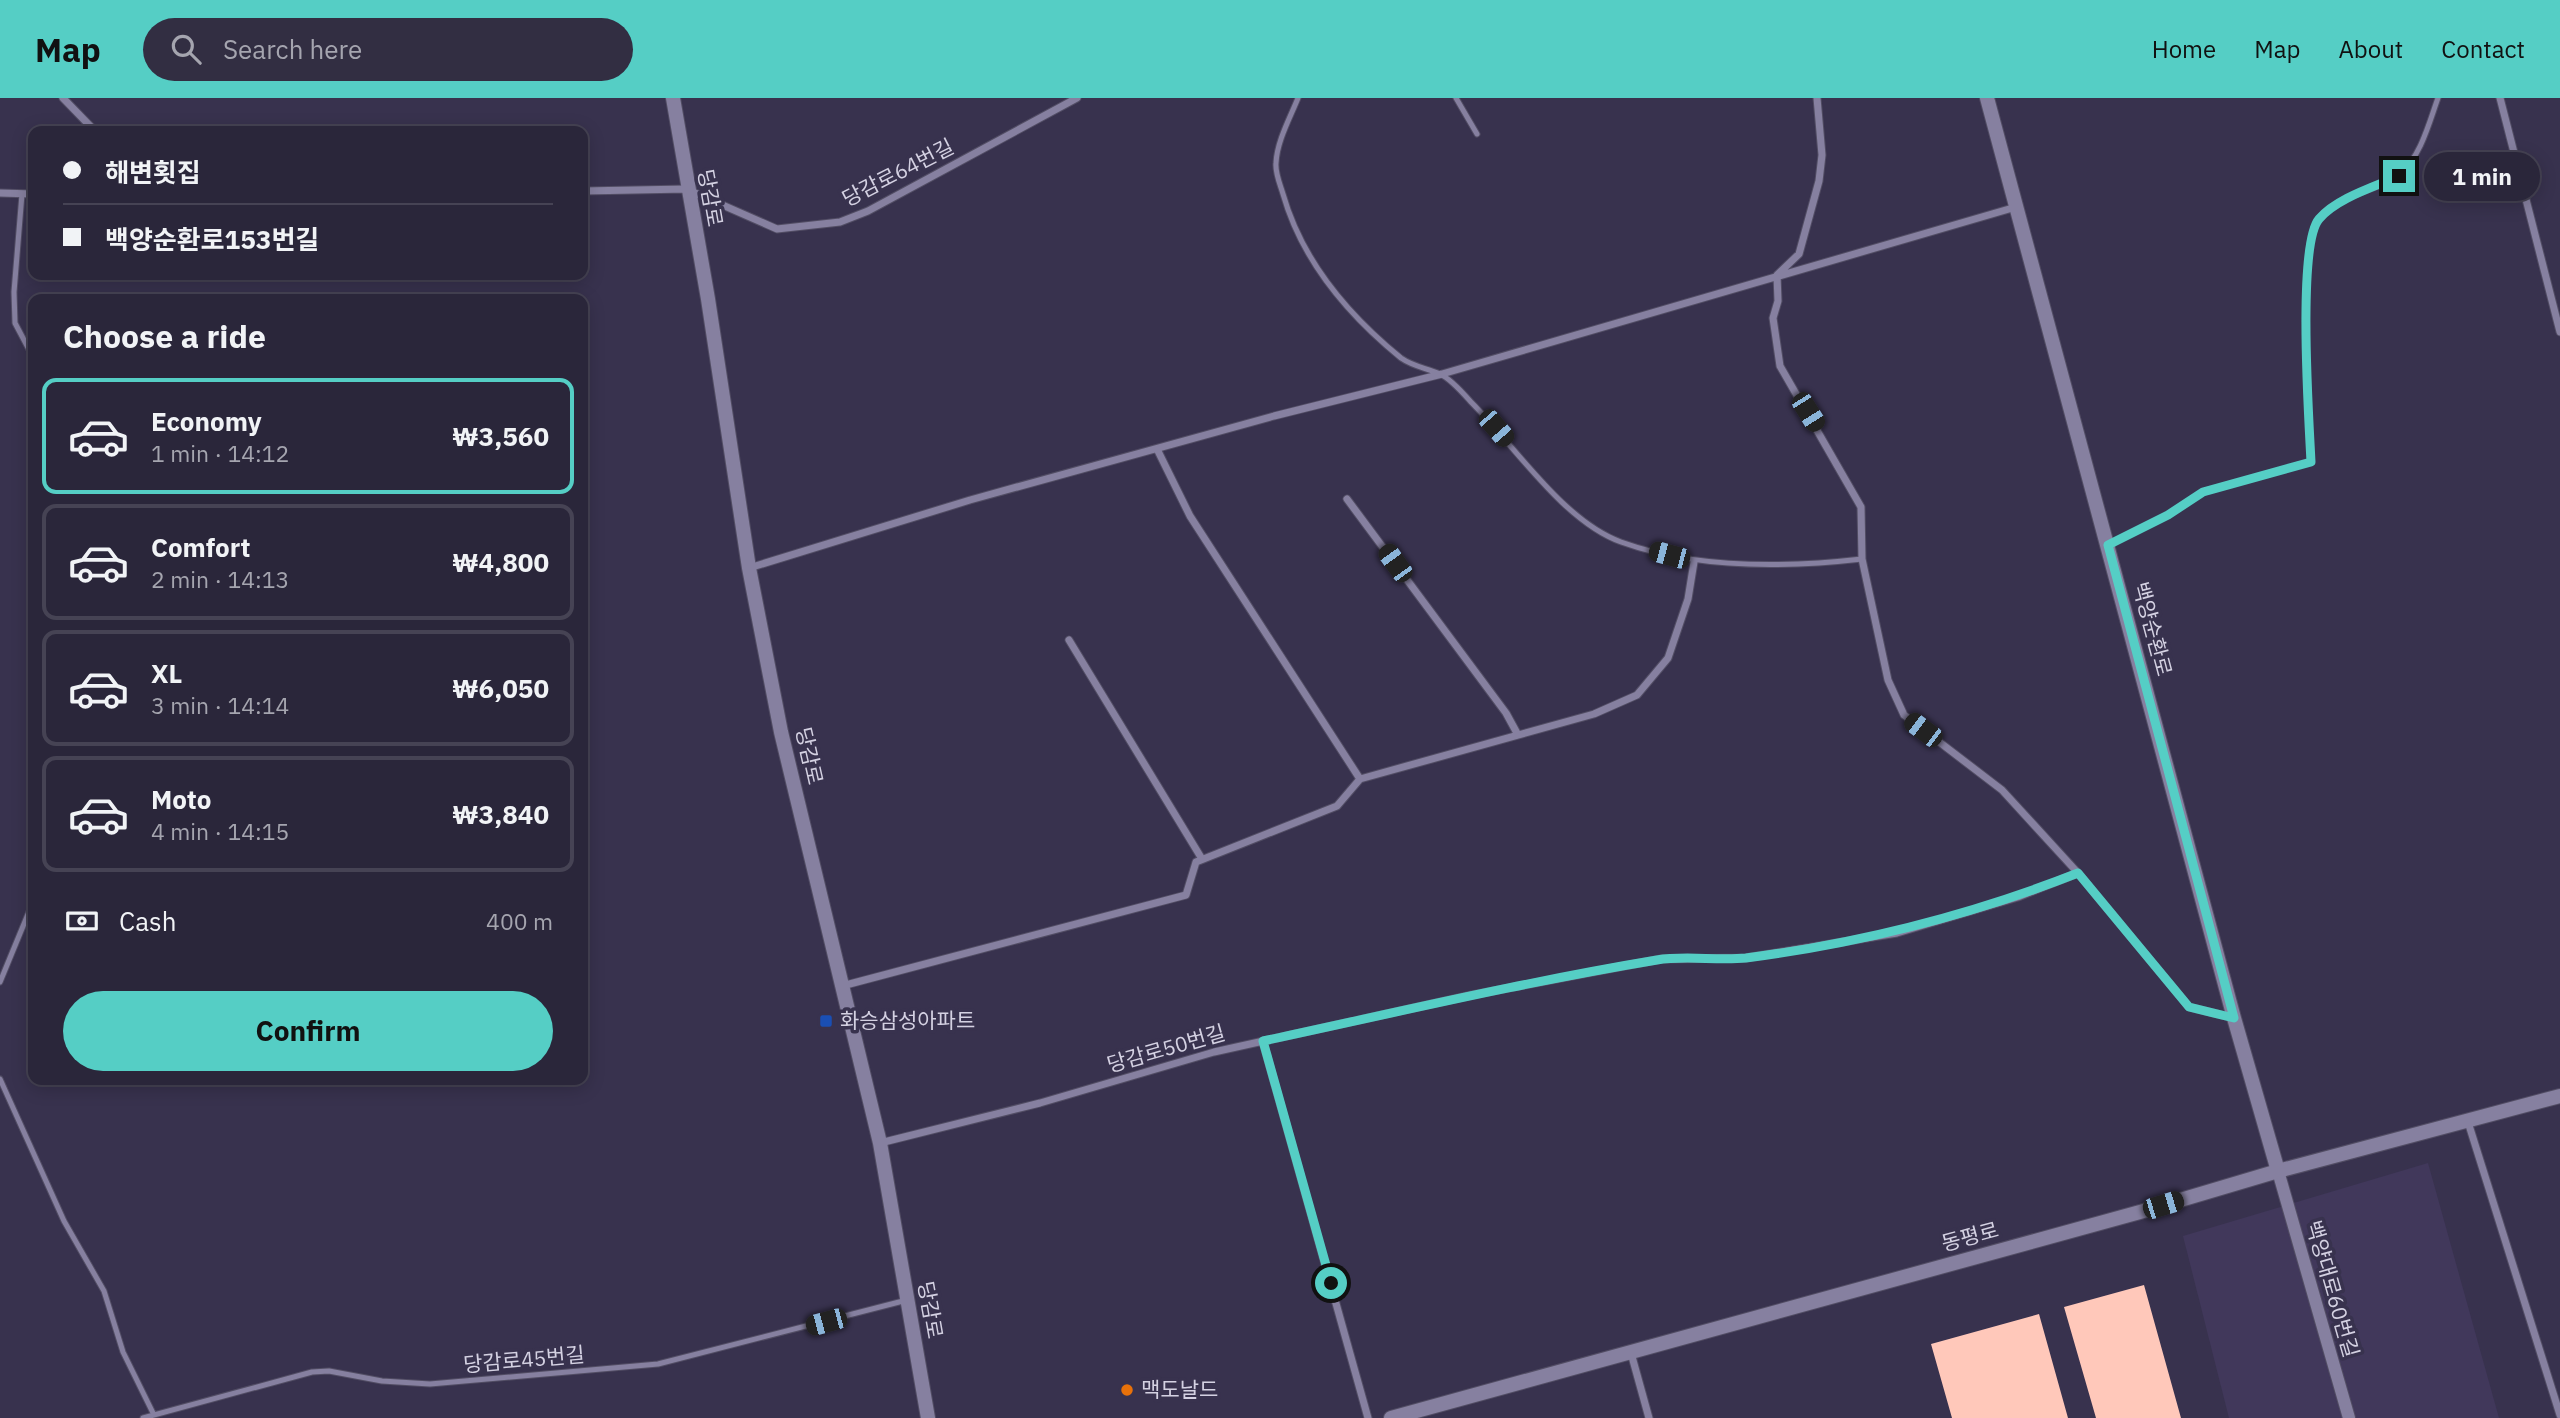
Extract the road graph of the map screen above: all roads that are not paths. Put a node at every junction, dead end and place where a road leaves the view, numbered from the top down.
1 (63, 98) edge
2 (673, 98) edge
3 (1077, 98) edge
4 (1298, 98) edge
5 (1455, 98) edge
6 (1817, 98) edge
7 (1987, 98) edge
8 (2438, 98) edge
9 (2500, 98) edge
10 (90, 126) edge
11 (1477, 134) dead end
12 (687, 189) junction
13 (588, 191) edge
14 (0, 193) edge
15 (22, 194) junction
16 (28, 194) edge
17 (2016, 207) junction
18 (1777, 275) junction
19 (2560, 332) edge
20 (28, 347) edge
21 (1441, 374) junction
22 (1157, 449) junction
23 (1347, 499) dead end
24 (2108, 545) junction
25 (1862, 559) junction
26 (1694, 562) junction
27 (749, 568) junction
28 (1069, 640) dead end
29 (1518, 735) junction
30 (1360, 779) junction
31 (1202, 859) junction
32 (2078, 873) junction
33 (28, 914) edge
34 (0, 982) edge
35 (842, 986) junction
36 (2234, 1018) junction
37 (1263, 1041) junction
38 (0, 1079) edge
39 (2560, 1096) edge
40 (2468, 1122) junction
41 (880, 1143) junction
42 (2278, 1171) junction
43 (907, 1300) junction
44 (1631, 1353) junction
45 (154, 1415) junction
46 (2560, 1415) edge
47 (144, 1418) edge
48 (928, 1418) edge
49 (1368, 1418) edge
50 (1391, 1418) edge
51 (1649, 1418) edge
52 (2348, 1418) edge

1 - 10 street
2 - 12 main road, 당감로
3 - 12 street, 당감로64번길
4 - 21 lane
5 - 11 lane
6 - 18 street
7 - 17 main road, 백양순환로
8 - 24 lane
9 - 19 street
12 - 13 street
12 - 27 main road, 당감로
14 - 15 street
15 - 16 street
15 - 20 lane
17 - 18 street
17 - 24 main road, 백양순환로
18 - 21 street
18 - 25 street
21 - 22 street
21 - 26 lane
22 - 27 street
22 - 30 street
23 - 29 street
24 - 36 main road, 백양순환로
25 - 26 lane
25 - 32 street
26 - 29 street
27 - 35 main road, 당감로
28 - 31 street
29 - 30 street
30 - 31 street
31 - 35 street
32 - 36 street
32 - 37 street, 당감로50번길
33 - 34 lane
35 - 41 main road, 당감로
36 - 42 main road, 백양순환로
37 - 41 street, 당감로50번길
37 - 49 street
38 - 45 lane
39 - 40 main road, 동평로
40 - 42 main road, 동평로
40 - 46 street
41 - 43 main road, 당감로
42 - 44 main road, 동평로
42 - 52 street, 백양대로60번길
43 - 45 lane, 당감로45번길
43 - 48 main road, 당감로
44 - 50 main road, 동평로
44 - 51 street
45 - 47 lane, 당감로45번길

